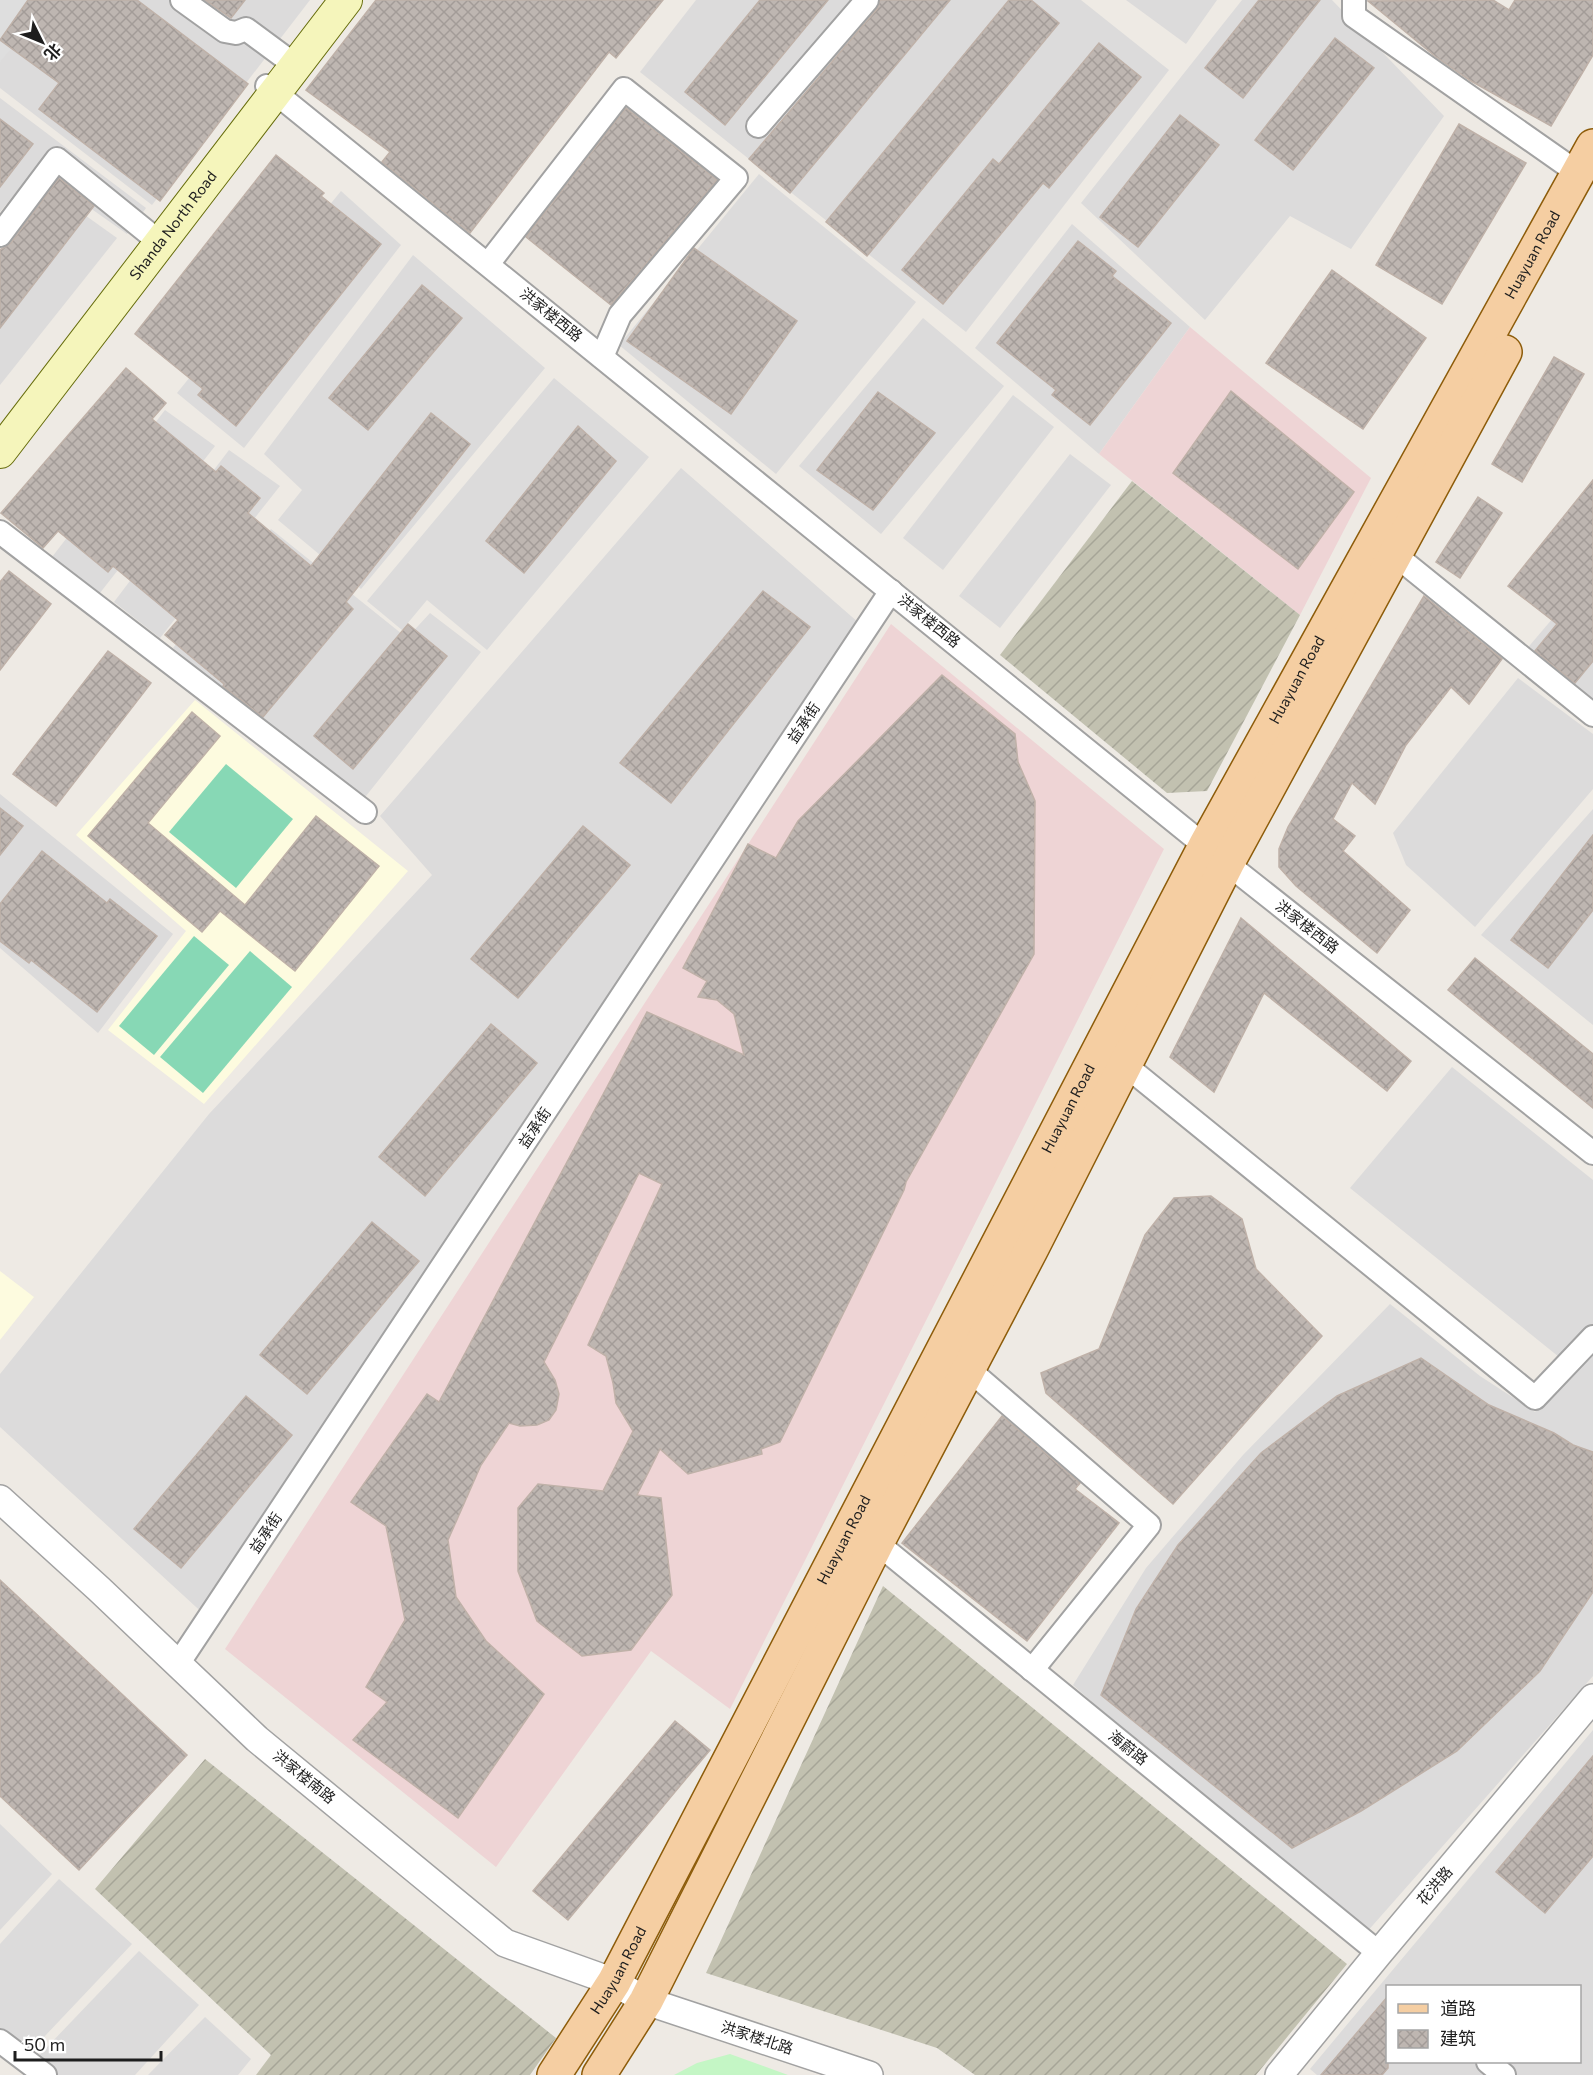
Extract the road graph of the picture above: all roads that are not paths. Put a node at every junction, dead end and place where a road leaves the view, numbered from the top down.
1 (182, 0) edge
2 (334, 0) edge
3 (346, 0) edge
4 (867, 0) edge
5 (1354, 0) edge
6 (288, 60) junction
7 (271, 89) junction
8 (758, 126) dead end
9 (1588, 170) edge
10 (0, 235) edge
11 (153, 236) junction
12 (488, 264) junction
13 (602, 357) junction
14 (0, 435) edge
15 (0, 452) edge
16 (0, 532) edge
17 (1385, 547) junction
18 (891, 591) junction
19 (1593, 715) edge
20 (365, 812) dead end
21 (1216, 855) junction
22 (1125, 1065) junction
23 (1593, 1153) edge
24 (1593, 1337) edge
25 (943, 1348) junction
26 (968, 1369) junction
27 (2, 1503) edge
28 (877, 1543) junction
29 (178, 1664) junction
30 (1032, 1670) junction
31 (1593, 1698) edge
32 (1379, 1953) junction
33 (614, 1982) junction
34 (646, 2001) junction
35 (4, 2048) edge
36 (1490, 2063) edge
37 (45, 2075) edge
38 (554, 2075) edge
39 (599, 2075) edge
40 (869, 2075) edge
41 (1279, 2075) edge
42 (1504, 2075) edge

1 - 6 street
2 - 6 main road, Shanda North Road
3 - 7 main road, Shanda North Road
4 - 8 street
5 - 9 street
6 - 7 main road, Shanda North Road
7 - 11 main road, Shanda North Road
7 - 12 street, 洪家楼西路
7 - 15 main road, Shanda North Road
9 - 17 main road, Huayuan Road
10 - 11 street
11 - 14 main road, Shanda North Road
12 - 13 street, 洪家楼西路
12 - 13 street
13 - 18 street, 洪家楼西路
16 - 20 street
17 - 19 street
17 - 21 main road, Huayuan Road
18 - 21 street, 洪家楼西路
18 - 29 street, 益承街
21 - 22 main road, Huayuan Road
21 - 23 street, 洪家楼西路
21 - 25 main road, Huayuan Road
22 - 24 street
22 - 26 main road, Huayuan Road
25 - 26 street
25 - 33 main road, Huayuan Road
26 - 28 main road, Huayuan Road
26 - 30 street
27 - 29 street, 洪家楼南路
28 - 30 street, 海蔚路
28 - 34 main road, Huayuan Road
29 - 33 street, 洪家楼南路
30 - 32 street, 海蔚路
31 - 32 street, 花洪路
32 - 41 street, 花洪路
33 - 34 street, 洪家楼南路
33 - 38 main road, Huayuan Road
34 - 39 main road, Huayuan Road
34 - 40 street, 洪家楼北路
35 - 37 street
36 - 42 street

